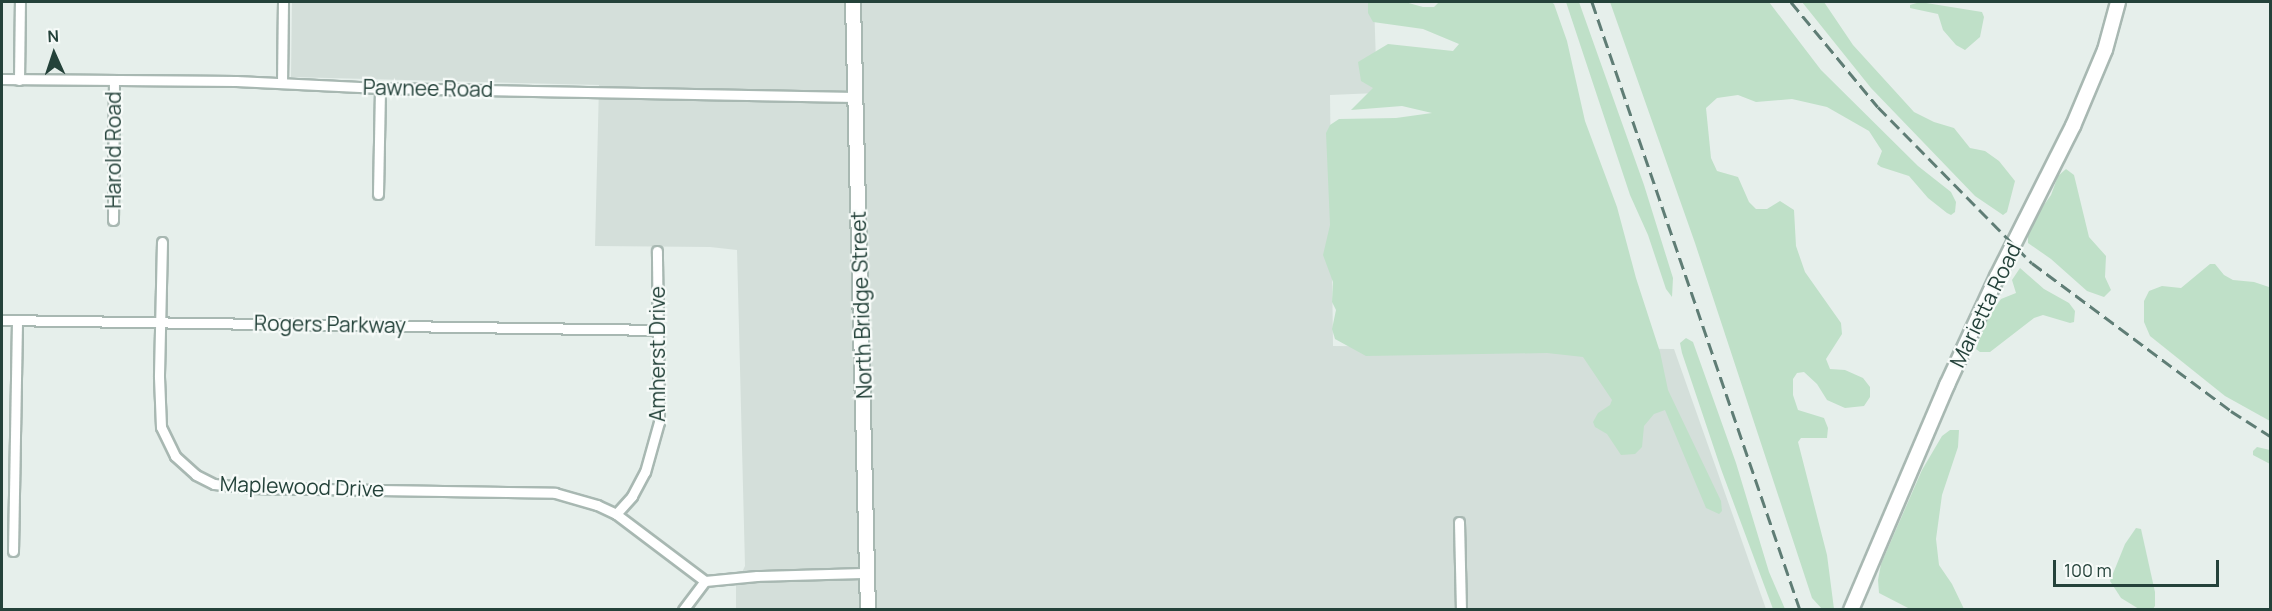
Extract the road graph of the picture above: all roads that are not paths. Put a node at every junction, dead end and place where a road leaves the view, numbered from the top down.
1 (20, 2) edge
2 (283, 2) edge
3 (853, 2) edge
4 (2118, 2) edge
5 (2, 79) edge
6 (19, 80) junction
7 (114, 80) junction
8 (282, 83) junction
9 (380, 87) junction
10 (855, 96) junction
11 (378, 194) dead end
12 (113, 220) dead end
13 (162, 242) dead end
14 (657, 251) dead end
15 (2, 320) edge
16 (17, 320) junction
17 (160, 321) junction
18 (658, 330) junction
19 (616, 514) junction
20 (1459, 522) dead end
21 (13, 551) dead end
22 (867, 573) junction
23 (705, 581) junction
24 (683, 609) edge
25 (868, 609) edge
26 (1461, 609) edge
27 (1851, 609) edge

1 - 6 street
2 - 8 street
3 - 10 street, North Bridge Street
4 - 27 street, Marietta Road
5 - 6 street, Pawnee Road
6 - 7 street, Pawnee Road
7 - 8 street, Pawnee Road
7 - 12 street, Harold Road
8 - 9 street, Pawnee Road
9 - 10 street, Pawnee Road
9 - 11 street
10 - 22 street, North Bridge Street
13 - 17 street, Maplewood Drive
14 - 18 street, Amherst Drive
15 - 16 street, Rogers Parkway
16 - 17 street, Rogers Parkway
16 - 21 street
17 - 18 street, Rogers Parkway
17 - 19 street, Maplewood Drive
18 - 19 street, Amherst Drive
19 - 23 street
20 - 26 street
22 - 23 street
22 - 25 street, North Bridge Street
23 - 24 street

